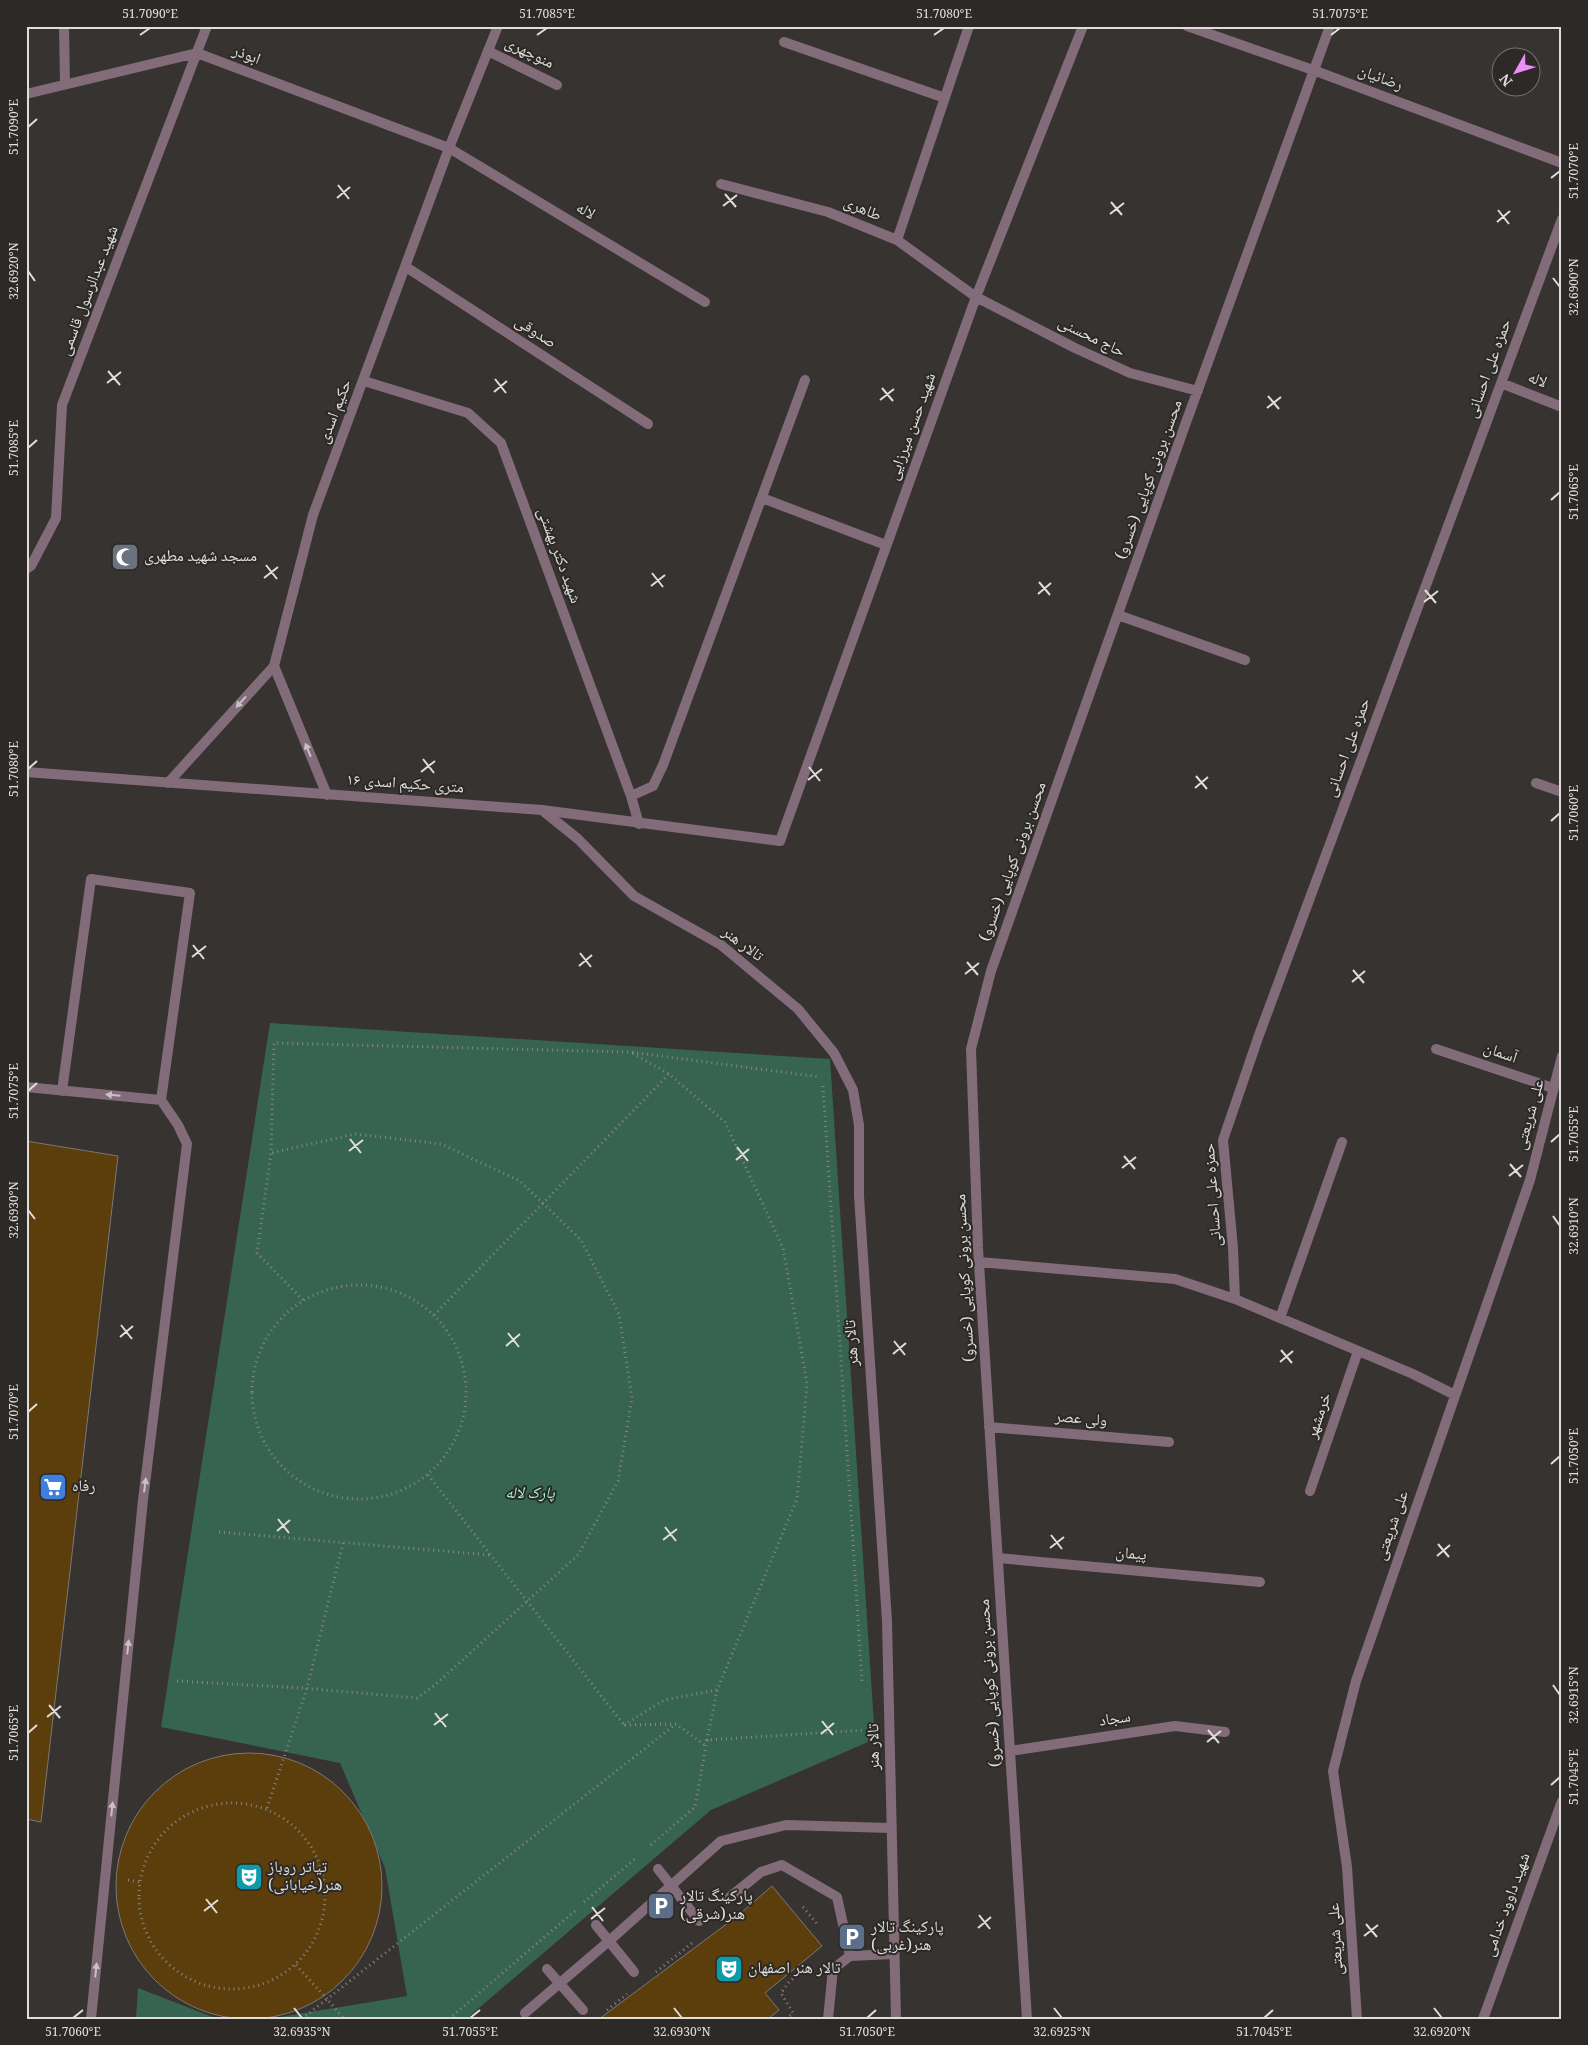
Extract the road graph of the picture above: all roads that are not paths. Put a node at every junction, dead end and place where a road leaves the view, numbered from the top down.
1 (64, 26) edge
2 (207, 26) edge
3 (498, 26) edge
4 (969, 26) edge
5 (1083, 26) edge
6 (1187, 26) edge
7 (1330, 26) edge
8 (784, 42) dead end
9 (488, 51) junction
10 (197, 53) junction
11 (1313, 70) junction
12 (65, 84) junction
13 (556, 84) dead end
14 (26, 94) edge
15 (945, 98) junction
16 (449, 148) junction
17 (1562, 163) edge
18 (721, 184) dead end
19 (1562, 220) edge
20 (897, 240) junction
21 (406, 267) junction
22 (976, 297) junction
23 (704, 302) dead end
24 (805, 380) dead end
25 (364, 381) junction
26 (1501, 383) junction
27 (1198, 391) junction
28 (1562, 407) edge
29 (648, 424) dead end
30 (762, 498) junction
31 (886, 545) junction
32 (26, 569) edge
33 (1118, 615) junction
34 (1245, 660) dead end
35 (274, 666) junction
36 (26, 772) edge
37 (168, 783) junction
38 (1536, 783) dead end
39 (1562, 792) edge
40 (327, 795) junction
41 (631, 796) junction
42 (542, 810) junction
43 (639, 824) junction
44 (780, 841) joint
45 (1436, 1049) dead end
46 (1562, 1056) edge
47 (26, 1087) edge
48 (1553, 1088) junction
49 (62, 1091) junction
50 (161, 1100) junction
51 (1342, 1142) dead end
52 (979, 1262) junction
53 (1235, 1298) junction
54 (1280, 1318) junction
55 (1358, 1351) junction
56 (1455, 1396) junction
57 (990, 1427) junction
58 (1169, 1442) dead end
59 (1310, 1491) dead end
60 (998, 1558) junction
61 (1260, 1582) dead end
62 (1225, 1732) dead end
63 (1010, 1751) junction
64 (1562, 1801) edge
65 (891, 1828) junction
66 (658, 1869) dead end
67 (671, 1886) junction
68 (730, 1897) dead end
69 (699, 1921) dead end
70 (596, 1925) dead end
71 (609, 1941) junction
72 (894, 1954) junction
73 (850, 1956) junction
74 (547, 1969) dead end
75 (634, 1972) dead end
76 (560, 1983) junction
77 (583, 2010) dead end
78 (525, 2013) dead end
79 (91, 2019) edge
80 (828, 2019) edge
81 (896, 2019) edge
82 (1027, 2019) edge
83 (1357, 2019) edge
84 (1483, 2019) edge

1 - 12 street
2 - 10 street, شهید عبدالرسول قاسمی
3 - 9 street, حکیم اسدی
4 - 15 street
5 - 22 street, شهید حسن میرزایی
6 - 11 street, رضائیان
7 - 11 street, محسن برونی کوپایی (خسرو)
8 - 15 street
9 - 13 street, منوچهری
9 - 16 street, حکیم اسدی
10 - 12 street
10 - 16 street, ابوذر
10 - 32 street, شهید عبدالرسول قاسمی
11 - 17 street, رضائیان
11 - 27 street, محسن برونی کوپایی (خسرو)
12 - 14 street
15 - 20 street
16 - 21 street, حکیم اسدی
16 - 23 street, لاله
18 - 20 street, طاهری
19 - 26 street, حمزه علی احسانی
20 - 22 street, طاهری
21 - 25 street, حکیم اسدی
21 - 29 street, صدوقی
22 - 27 street, حاج محسنی
22 - 31 street, شهید حسن میرزایی
24 - 30 street
25 - 35 street, حکیم اسدی
25 - 41 street, شهید دکتر بهشتی
26 - 28 street, لاله
26 - 53 street, حمزه علی احسانی
27 - 33 street, محسن برونی کوپایی (خسرو)
30 - 31 street
30 - 41 street
31 - 44 street, شهید حسن میرزایی
33 - 34 street
33 - 52 street, محسن برونی کوپایی (خسرو)
35 -> 37 street, حکیم اسدی
40 -> 35 street
36 - 37 street, ۱۶ متری حکیم اسدی
37 - 40 street, ۱۶ متری حکیم اسدی
38 - 39 street
40 - 42 street, ۱۶ متری حکیم اسدی
41 - 43 street, شهید دکتر بهشتی
42 - 43 street, ۱۶ متری حکیم اسدی
42 - 65 street, تالار هنر
43 - 44 street, ۱۶ متری حکیم اسدی
45 - 48 street, آسمان
46 - 48 street, علی شریعتی
47 - 49 street
48 - 56 street, علی شریعتی
50 -> 49 street
49 - 50 street
79 -> 50 street
51 - 54 street
52 - 53 street
52 - 57 street, محسن برونی کوپایی (خسرو)
53 - 54 street
54 - 55 street
55 - 56 street
55 - 59 street, خرمشهر
56 - 83 street, علی شریعتی
57 - 58 street, ولی عصر
57 - 60 street, محسن برونی کوپایی (خسرو)
60 - 61 street, پیمان
60 - 63 street, محسن برونی کوپایی (خسرو)
62 - 63 street, سجاد
63 - 82 street, محسن برونی کوپایی (خسرو)
64 - 84 street, شهید داوود خدامی
65 - 67 street
65 - 72 street, تالار هنر
66 - 67 street
67 - 69 street
67 - 71 street
68 - 73 street
70 - 71 street
71 - 75 street
71 - 76 street
72 - 73 street
72 - 81 street, تالار هنر
73 - 80 street
74 - 76 street
76 - 77 street
76 - 78 street

